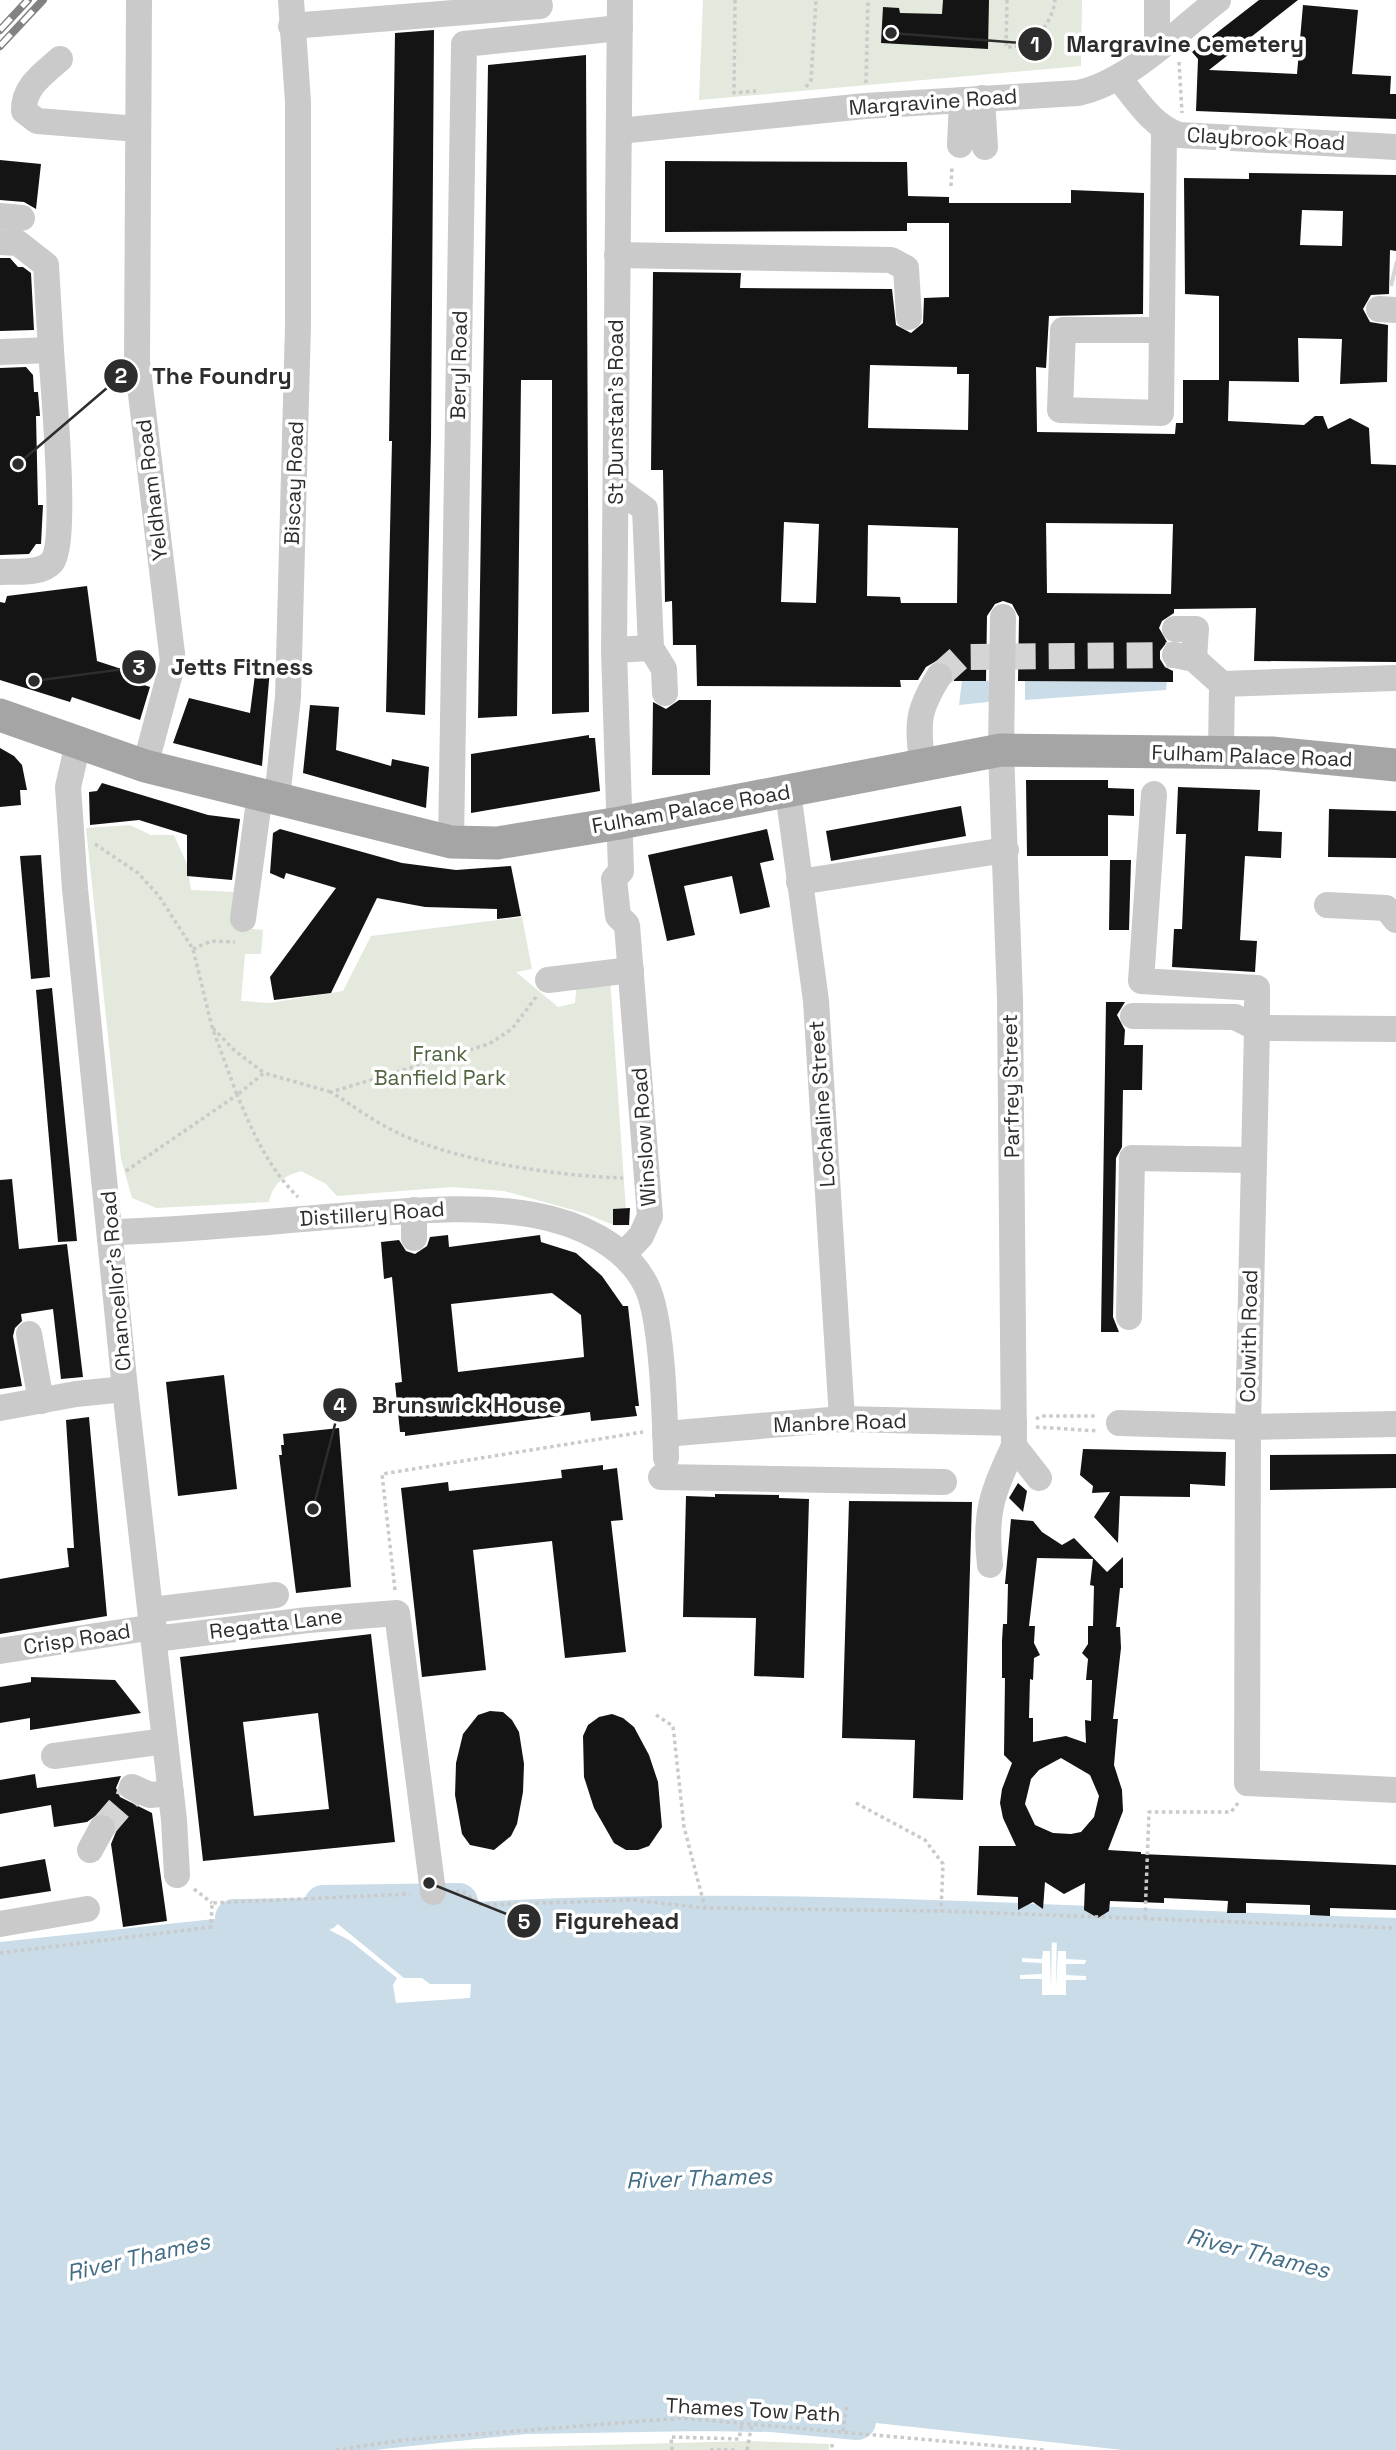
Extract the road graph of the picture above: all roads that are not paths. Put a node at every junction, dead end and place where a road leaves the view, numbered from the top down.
1 (139, 0) edge
2 (620, 0) edge
3 (1157, 0) edge
4 (1218, 0) edge
5 (540, 6) dead end
6 (291, 13) edge
7 (620, 28) junction
8 (1168, 54) junction
9 (60, 58) dead end
10 (1118, 77) junction
11 (972, 99) junction
12 (138, 129) junction
13 (619, 131) junction
14 (1172, 133) junction
15 (1396, 147) edge
16 (966, 153) road end
17 (0, 242) edge
18 (617, 255) junction
19 (909, 317) dead end
20 (1162, 330) junction
21 (51, 350) junction
22 (0, 352) edge
23 (36, 422) dead end
24 (616, 488) junction
25 (58, 494) junction
26 (0, 572) edge
27 (1003, 617) dead end
28 (1175, 629) tunnel mouth
29 (651, 648) junction
30 (614, 650) junction
31 (939, 676) tunnel mouth
32 (1396, 678) edge
33 (1222, 684) junction
34 (665, 693) dead end
35 (0, 715) edge
36 (78, 743) junction
37 (1001, 750) junction
38 (1221, 752) junction
39 (922, 764) junction
40 (1396, 765) edge
41 (145, 766) junction
42 (788, 792) junction
43 (1154, 794) dead end
44 (269, 796) junction
45 (620, 823) junction
46 (452, 842) junction
47 (1006, 850) junction
48 (799, 882) junction
49 (1327, 905) dead end
50 (243, 919) road end
51 (1396, 920) edge
52 (631, 970) junction
53 (548, 980) road end
54 (1133, 1016) dead end
55 (1256, 1028) junction
56 (1396, 1029) edge
57 (1251, 1160) junction
58 (414, 1210) junction
59 (111, 1232) junction
60 (414, 1238) dead end
61 (624, 1254) junction
62 (1129, 1317) dead end
63 (29, 1334) dead end
64 (125, 1389) junction
65 (41, 1401) junction
66 (0, 1408) edge
67 (842, 1419) junction
68 (1119, 1423) road end
69 (1396, 1424) edge
70 (1248, 1427) junction
71 (1014, 1435) junction
72 (664, 1449) junction
73 (1039, 1478) dead end
74 (944, 1482) dead end
75 (990, 1565) dead end
76 (276, 1595) dead end
77 (153, 1626) junction
78 (0, 1651) edge
79 (165, 1741) junction
80 (54, 1756) dead end
81 (132, 1787) dead end
82 (1396, 1790) edge
83 (171, 1793) junction
84 (177, 1875) dead end
85 (433, 1892) road end
86 (87, 1909) dead end
87 (0, 1924) edge

1 - 12 street, Yeldham Road
2 - 7 street, St Dunstan's Road
3 - 8 street
4 - 8 street, Margravine Road
5 - 6 street
6 - 44 street, Biscay Road
7 - 13 street, St Dunstan's Road
7 - 46 street, Beryl Road
8 - 10 street, Margravine Road
9 - 12 street
10 - 11 street, Margravine Road
10 - 14 street, Claybrook Road
11 - 13 street, Margravine Road
11 - 16 street
12 - 41 street, Yeldham Road
13 - 18 street, St Dunstan's Road
14 - 15 street, Claybrook Road
14 - 20 street
17 - 21 street
18 - 19 street
18 - 24 street, St Dunstan's Road
20 - 20 street
21 - 22 street
21 - 25 street
23 - 25 street
24 - 29 street
24 - 30 street, St Dunstan's Road
25 - 26 street
27 - 37 street, Parfrey Street
28 - 33 street
29 - 30 street
29 - 34 street
30 - 45 street, St Dunstan's Road
31 - 39 street
32 - 33 street
33 - 38 street
35 - 36 main road, Fulham Palace Road
36 - 41 main road, Fulham Palace Road
36 - 59 street, Chancellor's Road
37 - 38 main road, Fulham Palace Road
37 - 39 main road, Fulham Palace Road
37 - 47 street, Parfrey Street
38 - 40 main road, Fulham Palace Road
39 - 42 main road, Fulham Palace Road
41 - 44 main road, Fulham Palace Road
42 - 45 main road, Fulham Palace Road
42 - 48 street, Lochaline Street
43 - 55 street, Colwith Road
44 - 46 main road, Fulham Palace Road
44 - 50 street, Biscay Road
45 - 46 main road, Fulham Palace Road
45 - 52 street, Winslow Road
47 - 48 street
47 - 71 street, Parfrey Street
48 - 67 street, Lochaline Street
49 - 51 street
52 - 53 street
52 - 61 street, Winslow Road
54 - 55 street
55 - 56 street
55 - 57 street, Colwith Road
57 - 62 street
57 - 70 street, Colwith Road
58 - 59 street, Distillery Road
58 - 60 street
58 - 61 street, Distillery Road
59 - 64 street, Chancellor's Road
61 - 72 street
63 - 65 street
64 - 65 street
64 - 77 street, Chancellor's Road
65 - 66 street
67 - 71 street, Manbre Road
67 - 72 street, Manbre Road
68 - 70 street
69 - 70 street
70 - 82 street, Colwith Road
71 - 73 street
71 - 75 street
72 - 74 street
76 - 77 street
77 - 78 street, Crisp Road
77 - 79 street, Chancellor's Road
77 - 85 street, Regatta Lane
79 - 80 street
79 - 83 street, Chancellor's Road
81 - 83 street
83 - 84 street, Chancellor's Road
86 - 87 street

